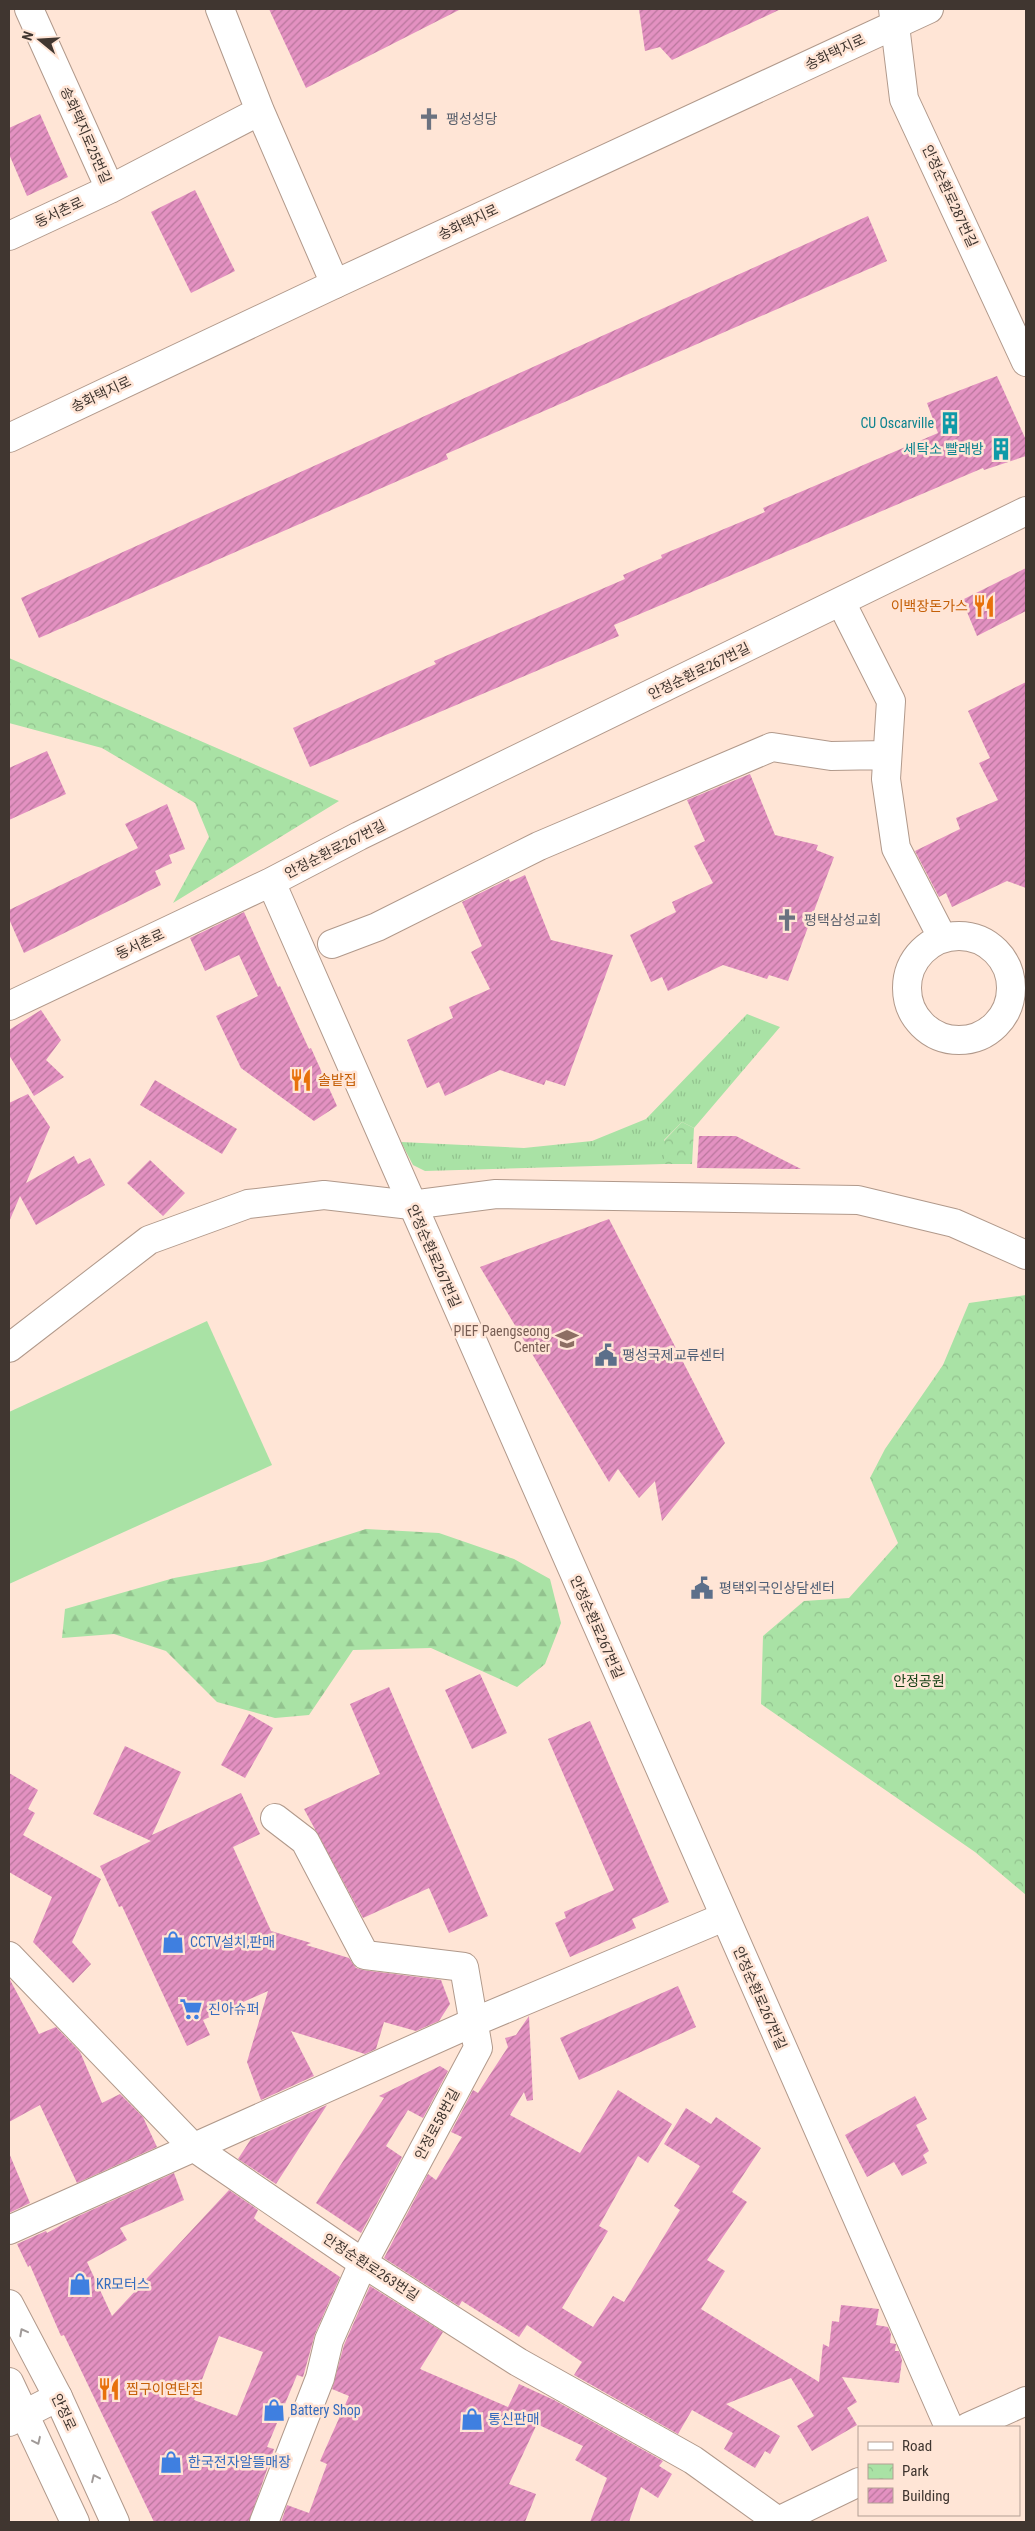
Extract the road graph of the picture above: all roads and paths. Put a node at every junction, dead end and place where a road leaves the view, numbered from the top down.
1 (29, 9) edge
2 (220, 9) edge
3 (928, 9) edge
4 (893, 17) edge
5 (260, 111) junction
6 (110, 189) junction
7 (9, 236) edge
8 (335, 284) junction
9 (1026, 362) edge
10 (9, 438) edge
11 (1026, 511) edge
12 (841, 602) junction
13 (887, 755) junction
14 (271, 882) junction
15 (942, 937) dead end
16 (332, 944) dead end
17 (9, 1006) edge
18 (411, 1205) junction
19 (1026, 1255) edge
20 (9, 1348) edge
21 (275, 1818) dead end
22 (724, 1917) junction
23 (9, 1956) edge
24 (474, 2022) junction
25 (192, 2146) junction
26 (9, 2230) edge
27 (363, 2263) junction
28 (9, 2304) edge
29 (9, 2382) edge
30 (58, 2397) junction
31 (1026, 2401) edge
32 (17, 2419) edge
33 (949, 2426) edge
34 (970, 2426) edge
35 (858, 2483) edge
36 (787, 2520) edge
37 (75, 2522) edge
38 (115, 2522) edge
39 (264, 2522) edge

1 - 6 street, 송화택지로25번길
2 - 5 street
3 - 4 street, 송화택지로
4 - 8 street, 송화택지로
4 - 9 street, 안정순환로287번길
5 - 6 street, 송화택지로25번길
5 - 8 street
6 - 7 street, 동서촌로
8 - 10 street, 송화택지로
11 - 12 street, 안정순환로267번길
12 - 13 street
12 - 14 street, 안정순환로267번길
13 - 15 street
13 - 16 street
14 - 17 street, 동서촌로
14 - 18 street, 안정순환로267번길
18 - 19 street
18 - 20 street
18 - 22 street, 안정순환로267번길
21 - 24 street, 안정로58번길
22 - 24 street
22 - 33 street, 안정순환로267번길
23 - 25 street, 안정순환로263번길
24 - 25 street
24 - 27 street, 안정로58번길
25 - 26 street
25 - 27 street, 안정순환로263번길
27 - 36 street, 안정순환로263번길
27 - 39 street, 안정로58번길
30 -> 28 street, 안정로
29 - 32 street
30 - 32 street
38 -> 30 street, 안정로
31 - 34 street
32 -> 37 street
35 - 36 street

